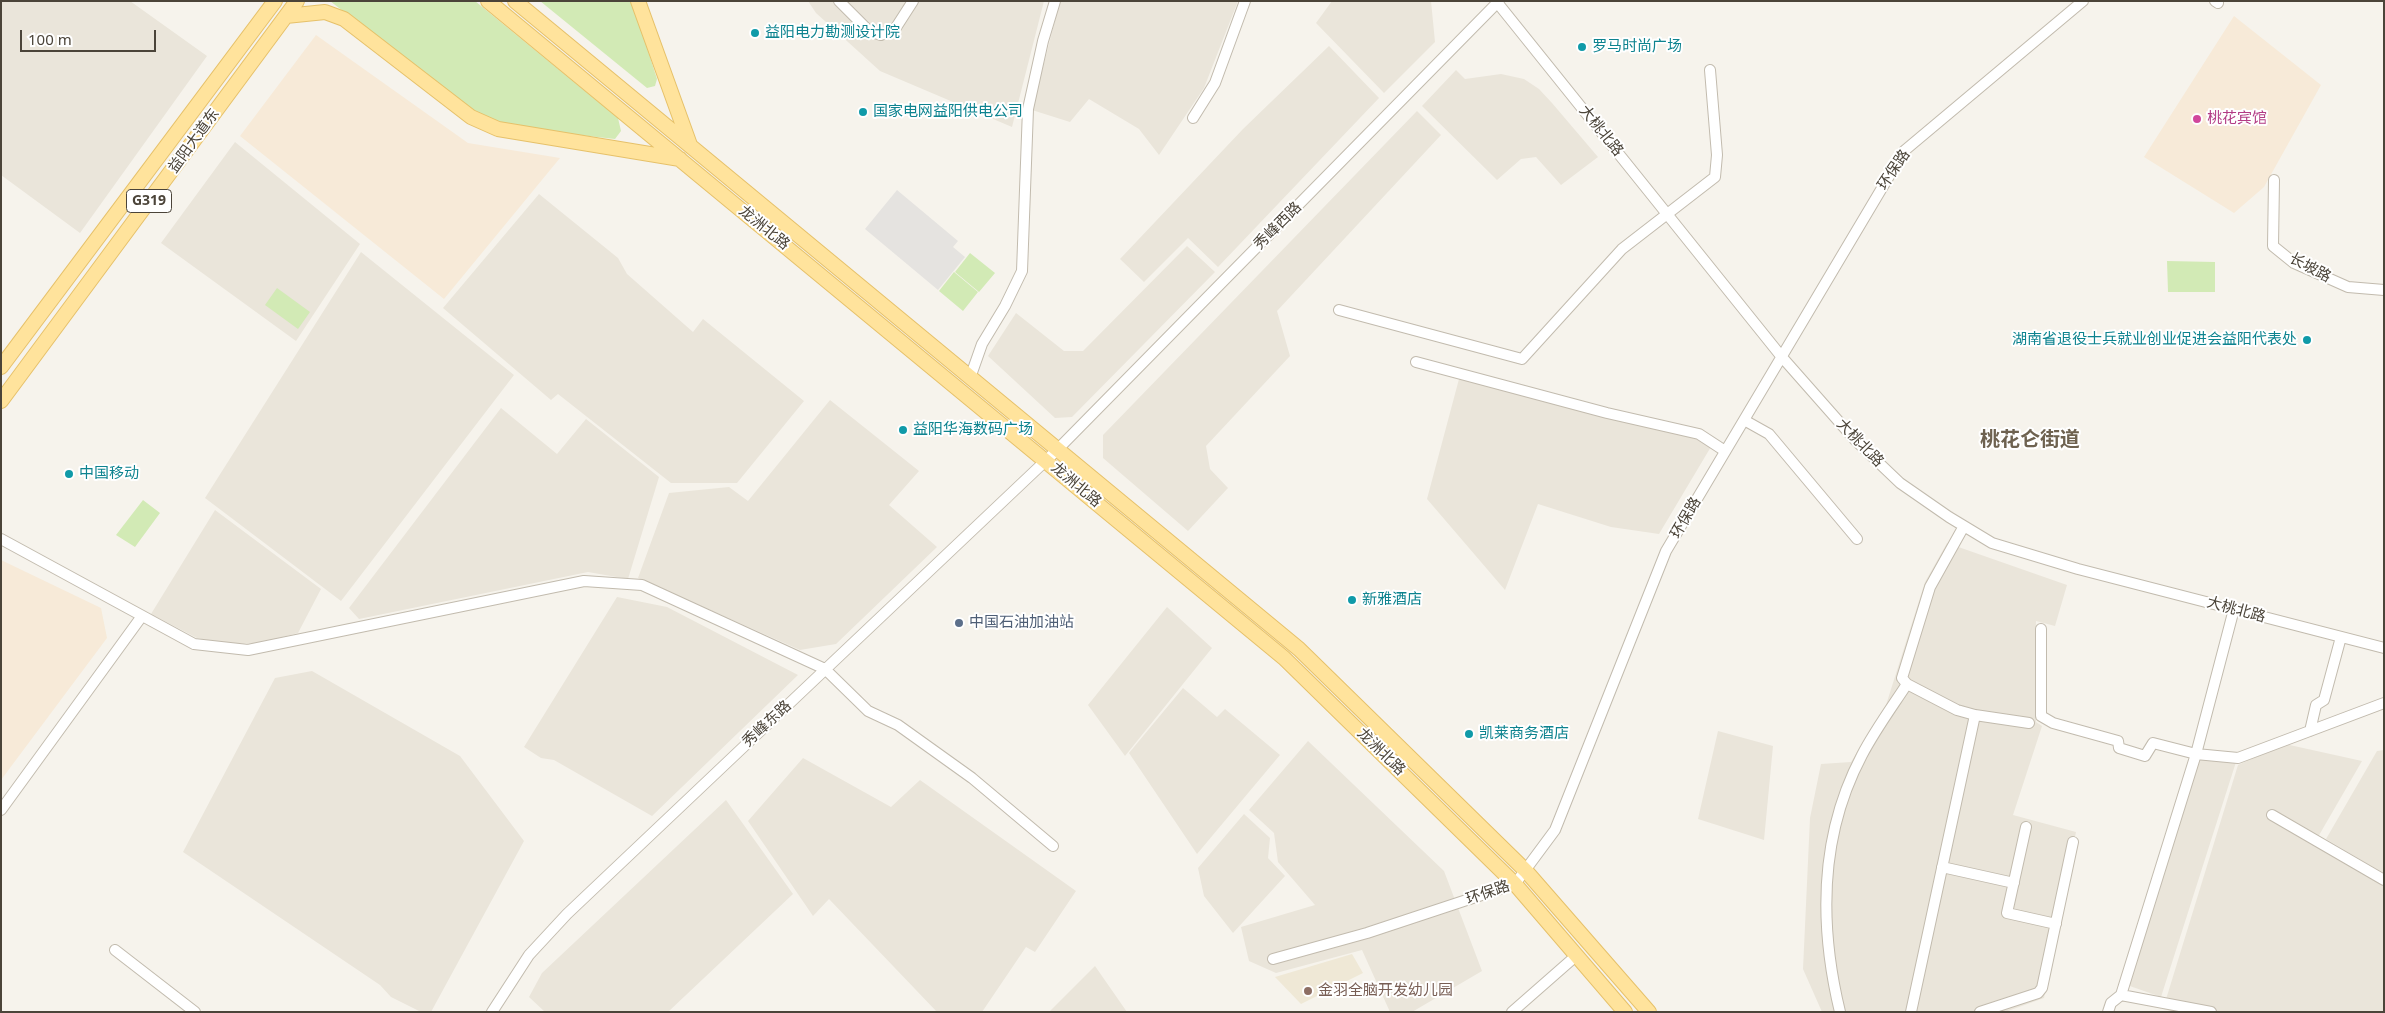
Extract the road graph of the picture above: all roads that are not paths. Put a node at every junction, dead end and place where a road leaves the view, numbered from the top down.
1 (274, 1) edge
2 (297, 1) edge
3 (488, 1) edge
4 (515, 1) edge
5 (638, 1) edge
6 (839, 1) edge
7 (912, 1) edge
8 (1055, 1) edge
9 (1246, 1) edge
10 (2083, 1) edge
11 (1497, 2) edge
12 (286, 16) junction
13 (1710, 70) dead end
14 (1193, 118) dead end
15 (690, 146) junction
16 (680, 159) junction
17 (2274, 180) dead end
18 (1667, 213) junction
19 (2384, 290) edge
20 (1339, 310) dead end
21 (1781, 356) junction
22 (1416, 362) dead end
23 (1, 367) edge
24 (970, 378) junction
25 (1, 401) edge
26 (1744, 420) junction
27 (1057, 450) junction
28 (1725, 451) junction
29 (1046, 460) junction
30 (1964, 526) junction
31 (1, 539) edge
32 (1857, 539) dead end
33 (2234, 609) junction
34 (142, 616) junction
35 (2041, 629) dead end
36 (2341, 637) junction
37 (2384, 648) edge
38 (825, 669) junction
39 (1906, 684) junction
40 (2384, 703) edge
41 (1975, 715) junction
42 (2030, 723) dead end
43 (2310, 731) junction
44 (2196, 754) junction
45 (1, 810) edge
46 (2272, 815) dead end
47 (2026, 827) dead end
48 (2073, 842) dead end
49 (1053, 846) dead end
50 (1942, 867) junction
51 (1526, 871) junction
52 (2384, 880) edge
53 (2014, 883) junction
54 (1515, 884) junction
55 (2056, 924) junction
56 (115, 950) dead end
57 (1577, 955) junction
58 (1273, 958) dead end
59 (2121, 995) junction
60 (195, 1012) edge
61 (492, 1012) edge
62 (1512, 1012) edge
63 (1625, 1012) edge
64 (1649, 1012) edge
65 (1840, 1012) edge
66 (1911, 1012) edge
67 (1980, 1012) edge
68 (2108, 1012) edge
69 (2211, 1012) edge

1 - 23 main road, G319
2 - 12 main road, 益阳大道东 / G319
3 - 16 main road, 龙洲北路
4 - 15 main road, 龙洲北路
5 - 15 main road
6 - 7 street
8 - 24 street
9 - 14 street
10 - 21 street, 环保路
11 - 18 street, 大桃北路
11 - 27 street, 秀峰西路
12 - 16 main road
12 - 25 main road, 益阳大道东 / G319
13 - 18 street
15 - 24 main road, 龙洲北路
16 - 29 main road, 龙洲北路
17 - 19 street, 长坡路
18 - 20 street
18 - 21 street, 大桃北路
21 - 26 street, 环保路
21 - 30 street, 大桃北路
22 - 28 street
24 - 27 main road, 龙洲北路
26 - 28 street, 环保路
26 - 32 street
27 - 29 street, 秀峰东路
27 - 51 main road, 龙洲北路
28 - 51 street, 环保路
29 - 38 street, 秀峰东路
29 - 54 main road, 龙洲北路
30 - 33 street, 大桃北路
30 - 39 street
31 - 34 street
33 - 36 street, 大桃北路
33 - 44 street
34 - 38 street
34 - 45 street
35 - 44 street
36 - 37 street, 大桃北路
36 - 43 street
38 - 49 street
38 - 61 street, 秀峰东路
39 - 41 street
39 - 65 street
40 - 43 street
41 - 42 street
41 - 50 street
43 - 44 street
44 - 59 street
46 - 52 street
47 - 53 street
48 - 55 street
50 - 53 street
50 - 66 street
51 - 54 street, 环保路
51 - 64 main road, 龙洲北路
53 - 55 street
54 - 57 main road, 龙洲北路
54 - 58 street, 环保路
55 - 67 street
56 - 60 street
57 - 62 street
57 - 63 main road, 龙洲北路
59 - 68 street
59 - 69 street

